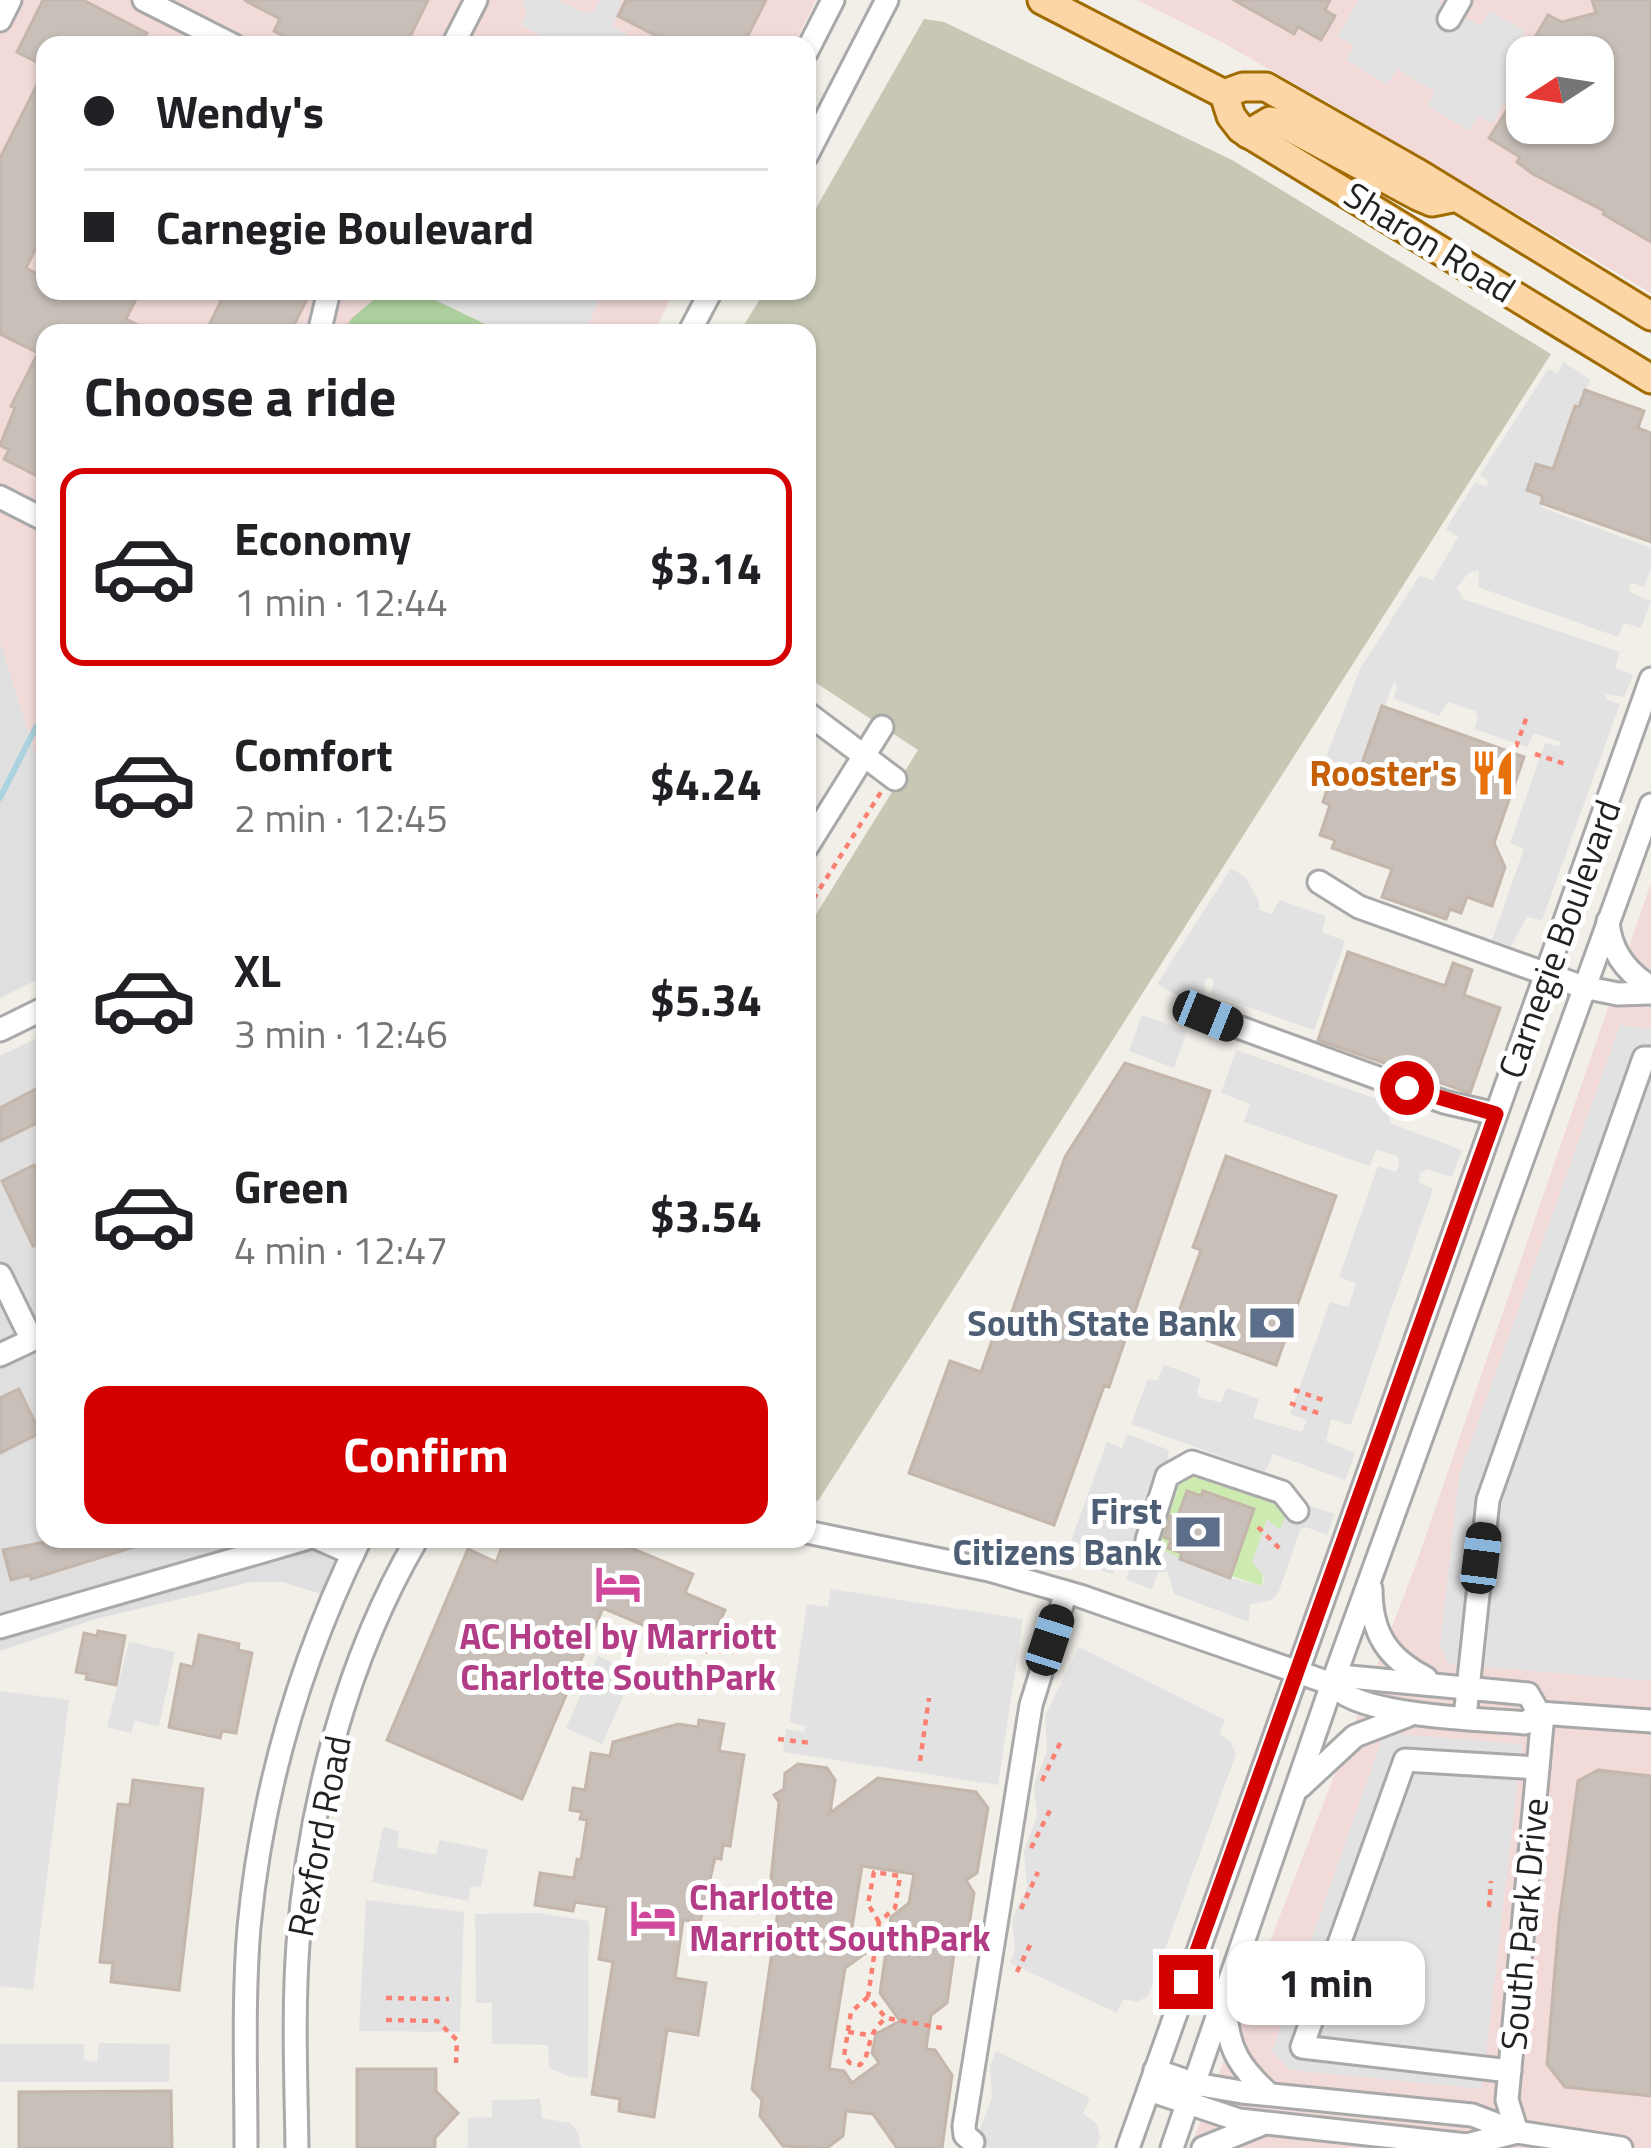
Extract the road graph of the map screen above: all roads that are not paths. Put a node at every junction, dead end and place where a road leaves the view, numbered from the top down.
1 (10, 0) edge
2 (144, 0) edge
3 (476, 0) edge
4 (832, 0) edge
5 (887, 0) edge
6 (1042, 0) edge
7 (0, 20) edge
8 (215, 36) edge
9 (458, 36) edge
10 (814, 36) edge
11 (1225, 94) junction
12 (1248, 134) junction
13 (816, 137) edge
14 (1456, 197) junction
15 (1651, 316) edge
16 (1651, 380) edge
17 (0, 496) edge
18 (36, 515) edge
19 (1651, 679) edge
20 (816, 720) edge
21 (882, 727) dead end
22 (863, 757) junction
23 (888, 785) road end
24 (1651, 805) edge
25 (816, 833) edge
26 (1319, 882) dead end
27 (1609, 916) junction
28 (1546, 975) junction
29 (1583, 987) junction
30 (1651, 990) edge
31 (36, 1012) edge
32 (1208, 1016) dead end
33 (0, 1030) edge
34 (1651, 1058) edge
35 (1496, 1114) junction
36 (0, 1275) edge
37 (0, 1354) edge
38 (1297, 1511) dead end
39 (816, 1534) edge
40 (273, 1548) edge
41 (355, 1548) edge
42 (412, 1548) edge
43 (1149, 1556) dead end
44 (1373, 1571) junction
45 (1066, 1592) junction
46 (0, 1627) edge
47 (1297, 1672) junction
48 (1332, 1684) junction
49 (1442, 1685) junction
50 (1468, 1688) junction
51 (1425, 1713) junction
52 (1541, 1714) junction
53 (1465, 1717) junction
54 (1651, 1721) edge
55 (1538, 1768) junction
56 (1291, 1803) junction
57 (1226, 1999) junction
58 (1510, 2071) junction
59 (1152, 2080) junction
60 (1191, 2094) junction
61 (1269, 2095) junction
62 (1266, 2123) junction
63 (1517, 2132) junction
64 (974, 2142) dead end
65 (246, 2148) edge
66 (296, 2148) edge
67 (1128, 2148) edge
68 (1172, 2148) edge
69 (1202, 2148) edge
70 (1621, 2148) edge

1 - 7 street
2 - 8 street
3 - 9 street
4 - 10 street
5 - 13 street
6 - 11 main road, Sharon Road
11 - 12 main road, Sharon Road
11 - 14 main road, Sharon Road
12 - 14 main road
12 - 16 main road, Sharon Road
14 - 15 main road, Sharon Road
17 - 18 street
19 - 28 street, Carnegie Boulevard
20 - 22 street
21 - 22 street
22 - 23 street
22 - 25 street
24 - 27 street, Carnegie Boulevard
26 - 28 street
27 - 29 street, Carnegie Boulevard
27 - 30 street
28 - 29 street
28 - 35 street, Carnegie Boulevard
29 - 30 street
29 - 44 street, Carnegie Boulevard
31 - 33 street
32 - 35 street
34 - 50 street
35 - 47 street, Carnegie Boulevard
36 - 37 street
38 - 43 street
39 - 45 street
40 - 46 street
41 - 65 street, Rexford Road
42 - 66 street, Rexford Road
44 - 48 street, Carnegie Boulevard
44 - 49 street
45 - 47 street
45 - 64 street
47 - 48 street
47 - 59 street, Carnegie Boulevard
48 - 49 street
48 - 51 street
48 - 56 street, Carnegie Boulevard
49 - 50 street
50 - 52 street
50 - 53 street
51 - 53 street
51 - 56 street
52 - 53 street
52 - 54 street
52 - 55 street, South Park Drive
55 - 58 street, South Park Drive
55 - 58 street
56 - 57 street, Carnegie Boulevard
57 - 60 street, Carnegie Boulevard
57 - 61 street
58 - 63 street, South Park Drive
59 - 60 street
59 - 67 street, Carnegie Boulevard
60 - 61 street
60 - 62 street
60 - 68 street, Carnegie Boulevard
61 - 63 street
62 - 63 street
62 - 69 street
63 - 70 street

